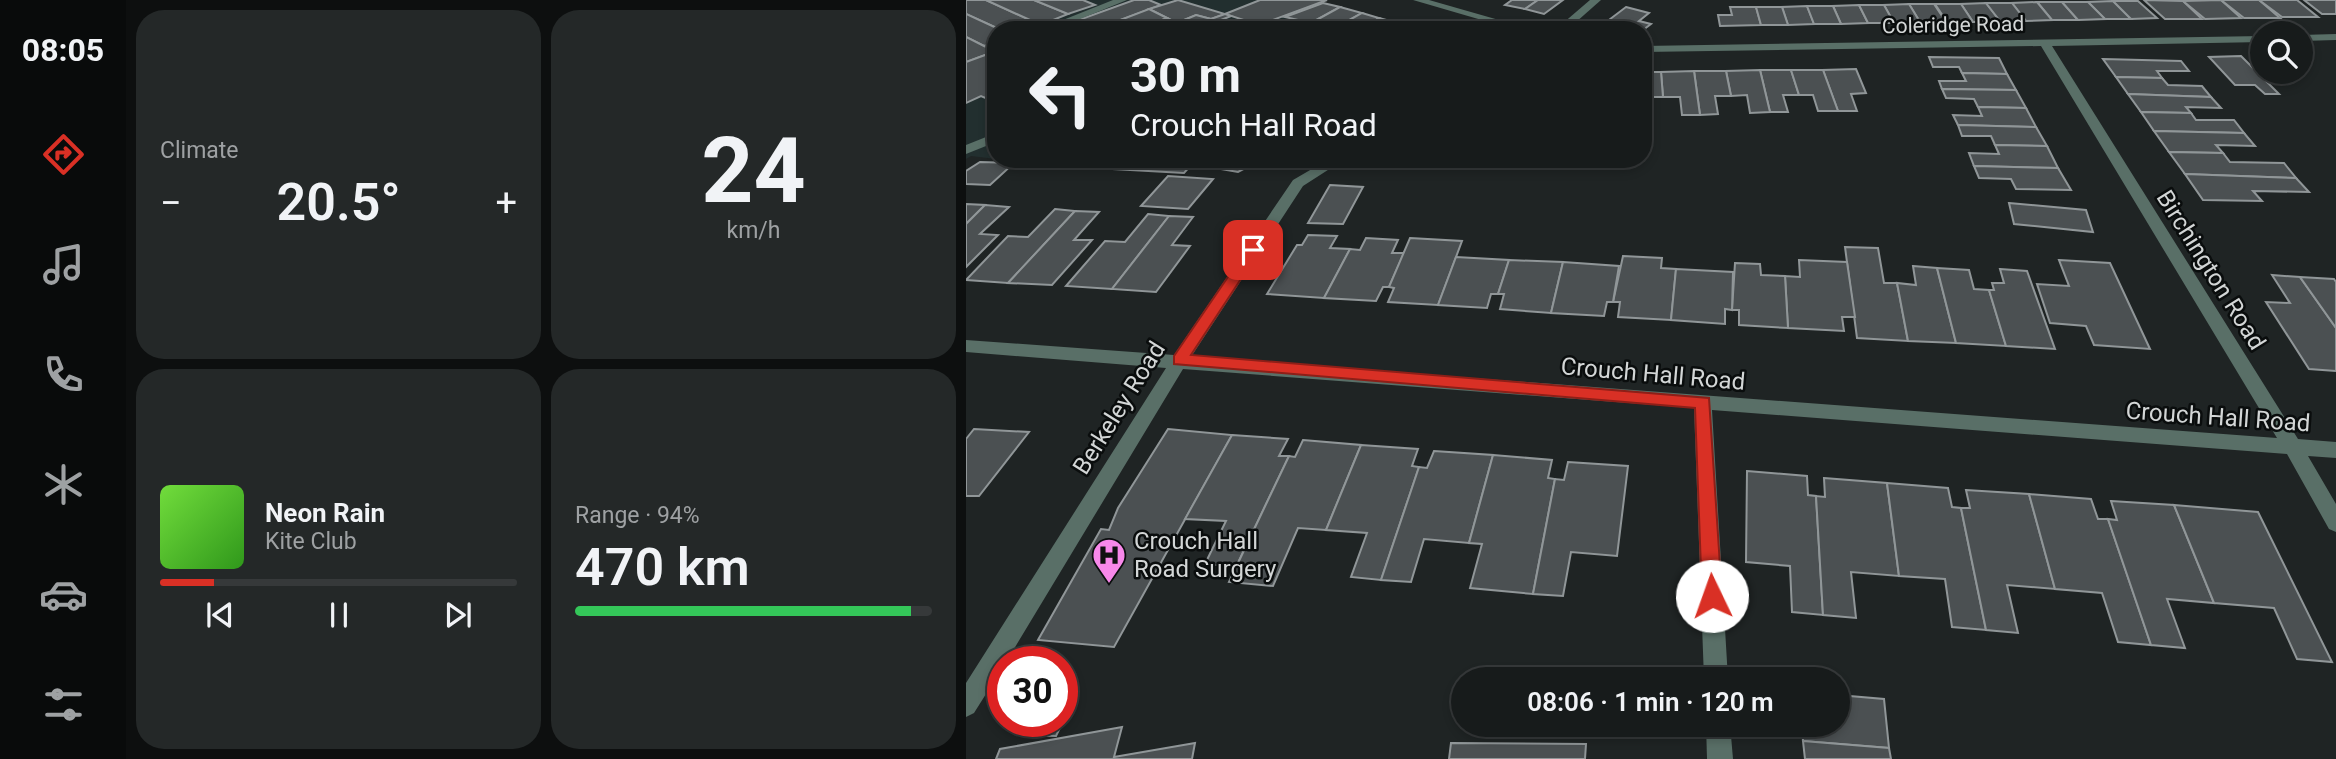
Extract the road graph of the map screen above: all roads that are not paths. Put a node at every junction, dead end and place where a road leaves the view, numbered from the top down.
1 (1122, 0) edge
2 (1418, 0) edge
3 (1596, 0) edge
4 (1067, 21) edge
5 (1496, 21) edge
6 (1571, 21) edge
7 (2336, 37) edge
8 (2313, 38) edge
9 (2250, 39) edge
10 (2045, 43) junction
11 (1652, 49) edge
12 (987, 141) edge
13 (966, 150) edge
14 (1324, 168) edge
15 (966, 346) edge
16 (1180, 360) junction
17 (1703, 403) junction
18 (2293, 447) junction
19 (2336, 450) edge
20 (2336, 523) edge
21 (1715, 667) edge
22 (966, 705) edge
23 (1719, 737) edge
24 (1720, 759) edge

1 - 4 street
2 - 5 street
3 - 6 street
7 - 8 street
9 - 10 street, Coleridge Road
10 - 11 street, Coleridge Road
10 - 18 street, Birchington Road
12 - 13 street
14 - 16 street, Berkeley Road
15 - 16 street, Crouch Hall Road
16 - 17 street, Crouch Hall Road
16 - 22 street, Berkeley Road
17 - 18 street, Crouch Hall Road
17 - 21 street
18 - 19 street, Crouch Hall Road
18 - 20 street, Birchington Road
23 - 24 street

